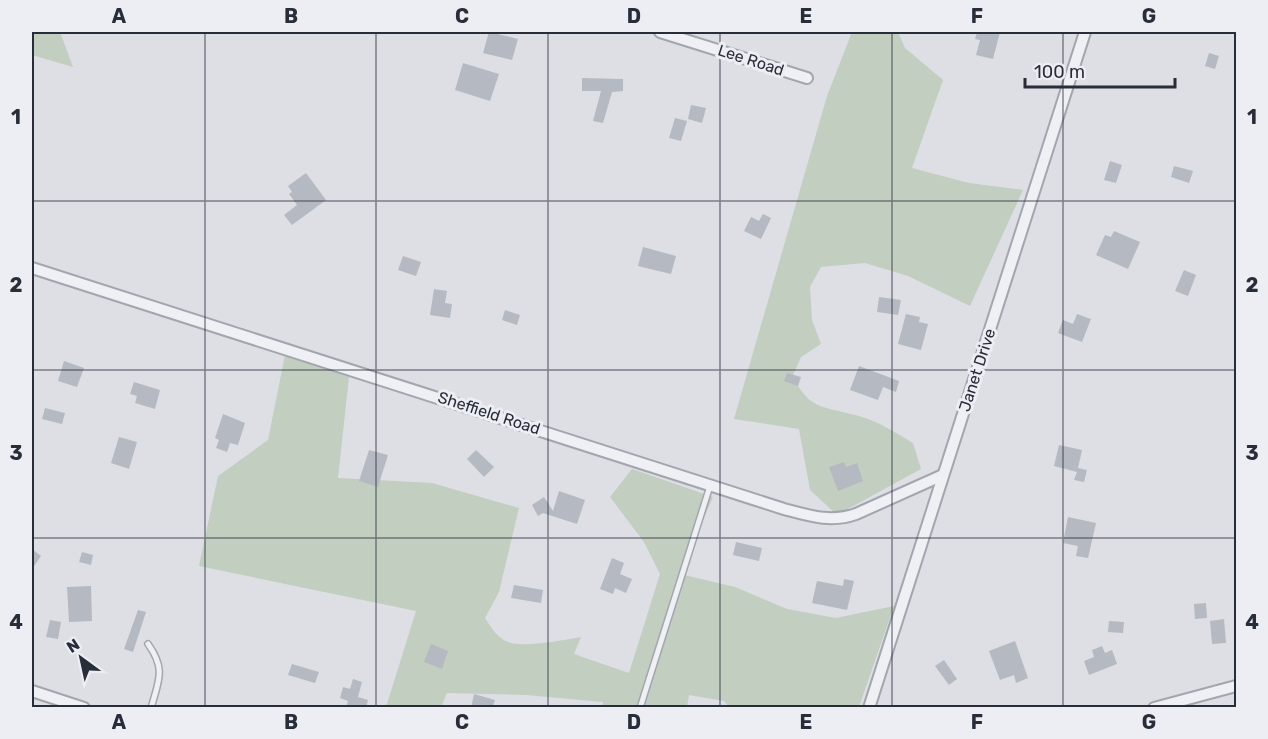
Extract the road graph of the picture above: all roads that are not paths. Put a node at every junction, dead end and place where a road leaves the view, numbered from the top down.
1 (660, 32) edge
2 (1085, 32) edge
3 (807, 78) dead end
4 (32, 268) edge
5 (943, 475) junction
6 (710, 484) junction
7 (148, 644) dead end
8 (1236, 686) edge
9 (32, 691) edge
10 (84, 708) edge
11 (151, 708) edge
12 (640, 708) edge
13 (869, 708) edge
14 (1154, 708) edge

1 - 3 street, Lee Road
2 - 5 street, Janet Drive
4 - 6 street, Sheffield Road
5 - 6 street, Sheffield Road
5 - 13 street, Janet Drive
6 - 12 lane
7 - 11 lane
8 - 14 street
9 - 10 street

